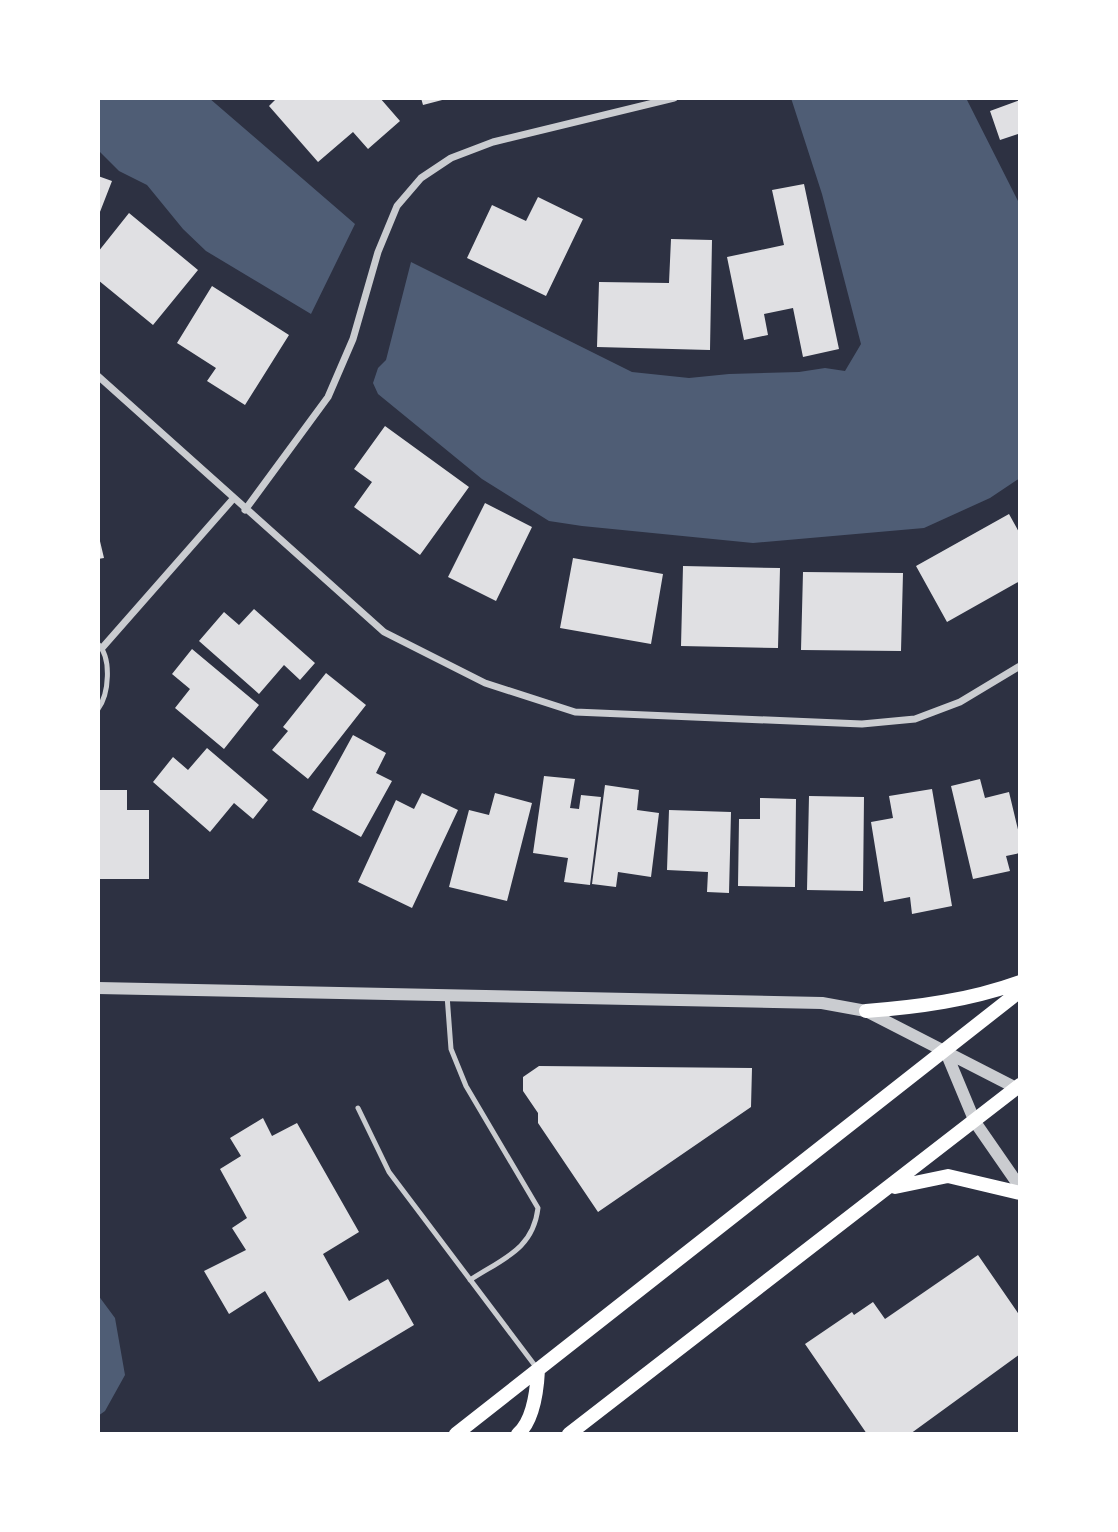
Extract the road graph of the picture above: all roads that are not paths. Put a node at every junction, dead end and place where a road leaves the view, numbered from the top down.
1 (674, 98) edge
2 (98, 376) edge
3 (233, 499) junction
4 (245, 510) junction
5 (100, 646) edge
6 (1020, 666) edge
7 (98, 709) edge
8 (1020, 982) edge
9 (98, 988) edge
10 (1020, 991) edge
11 (447, 995) junction
12 (866, 1011) junction
13 (945, 1050) junction
14 (1019, 1087) edge
15 (358, 1108) dead end
16 (975, 1122) junction
17 (1020, 1187) edge
18 (891, 1188) junction
19 (1020, 1193) edge
20 (470, 1280) junction
21 (538, 1370) junction
22 (456, 1434) edge
23 (518, 1434) edge
24 (569, 1434) edge

1 - 4 street
2 - 3 street
3 - 4 street
3 - 5 street
4 - 6 street
5 - 7 lane
8 - 12 main road
9 - 11 street
10 - 13 main road
11 - 12 street
11 - 20 lane
12 - 13 street
13 - 14 street
13 - 16 street
13 - 21 main road
14 - 16 main road
15 - 20 lane
16 - 17 street
16 - 18 main road
18 - 19 main road
18 - 24 main road
20 - 21 lane
21 - 22 main road
21 - 23 main road

